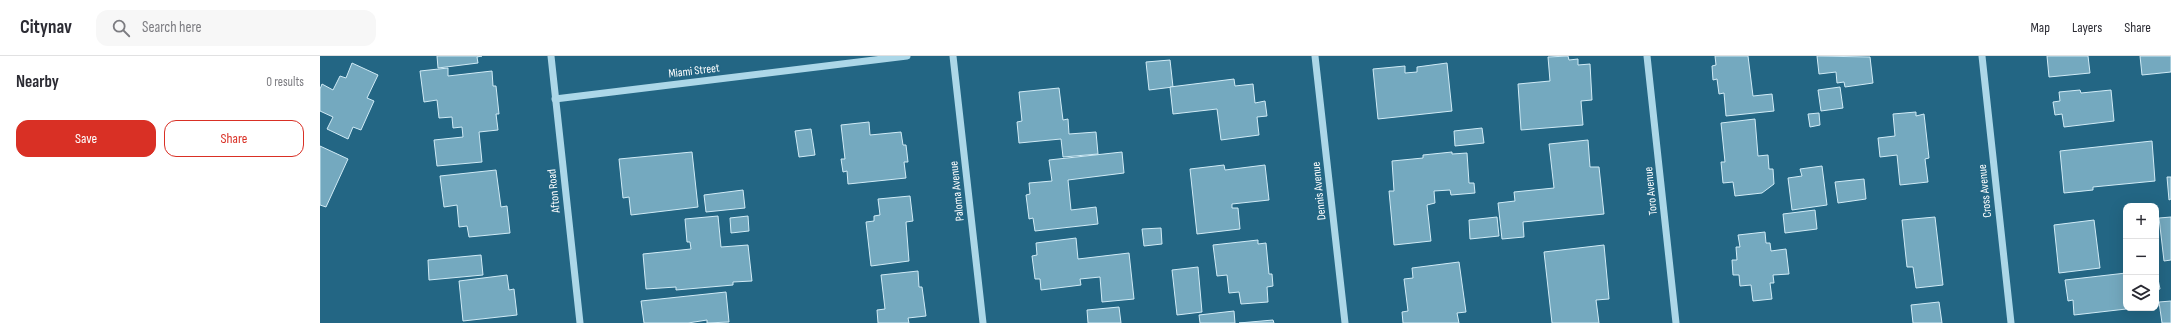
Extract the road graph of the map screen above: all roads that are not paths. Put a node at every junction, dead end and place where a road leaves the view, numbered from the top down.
1 (551, 56) edge
2 (907, 56) edge
3 (953, 56) edge
4 (1315, 56) edge
5 (1647, 56) edge
6 (1982, 56) edge
7 (555, 99) junction
8 (580, 323) edge
9 (983, 323) edge
10 (1345, 323) edge
11 (1676, 323) edge
12 (2011, 323) edge

1 - 7 street, Afton Road
2 - 7 street, Miami Street
3 - 9 street, Paloma Avenue
4 - 10 street, Dennis Avenue
5 - 11 street, Toro Avenue
6 - 12 street, Cross Avenue
7 - 8 street, Afton Road

